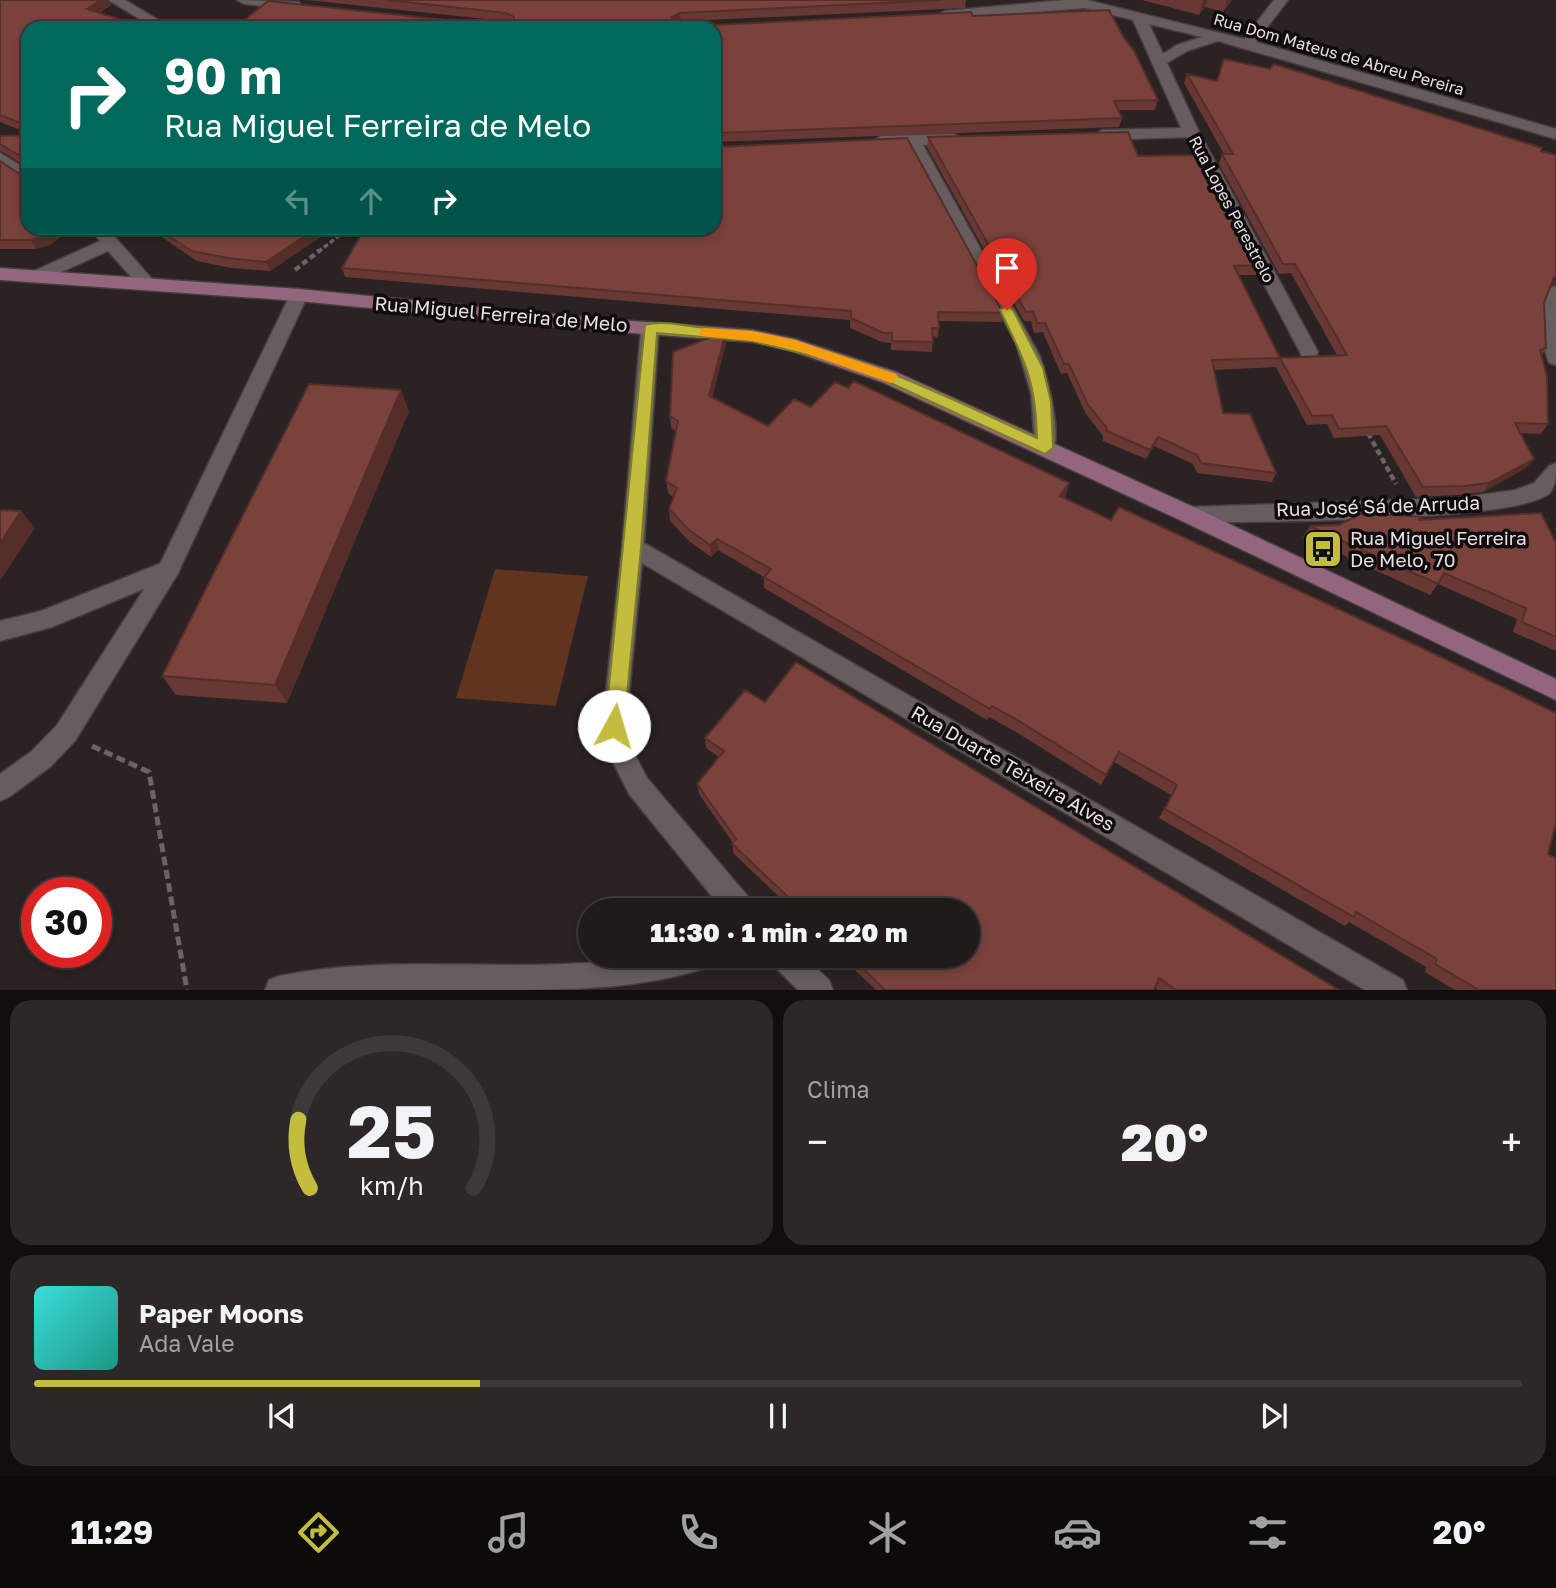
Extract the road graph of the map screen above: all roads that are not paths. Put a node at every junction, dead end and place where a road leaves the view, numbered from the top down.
1 (115, 0) edge
2 (244, 0) edge
3 (1281, 0) edge
4 (1077, 2) edge
5 (1111, 5) edge
6 (311, 7) edge
7 (928, 16) edge
8 (1139, 17) junction
9 (152, 21) edge
10 (1217, 37) junction
11 (1247, 44) junction
12 (1158, 63) junction
13 (1191, 132) junction
14 (1556, 134) edge
15 (1080, 135) edge
16 (969, 138) edge
17 (913, 140) junction
18 (860, 142) edge
19 (0, 158) edge
20 (21, 172) edge
21 (105, 235) edge
22 (113, 243) junction
23 (40, 275) junction
24 (1, 277) edge
25 (147, 284) junction
26 (1556, 292) edge
27 (299, 295) junction
28 (650, 328) junction
29 (1309, 352) dead end
30 (1556, 358) edge
31 (1045, 448) junction
32 (1556, 471) edge
33 (1189, 515) junction
34 (633, 548) junction
35 (169, 569) junction
36 (0, 631) edge
37 (1556, 690) edge
38 (0, 789) edge
39 (731, 898) edge
40 (672, 968) edge
41 (797, 968) edge
42 (279, 989) edge
43 (819, 989) edge
44 (1392, 989) edge

1 - 9 street
2 - 6 street
3 - 11 street
4 - 5 street, Rua Dom Mateus de Abreu Pereira
4 - 7 street, Rua Dom Mateus de Abreu Pereira
5 - 8 street, Rua Dom Mateus de Abreu Pereira
8 - 10 street, Rua Dom Mateus de Abreu Pereira
8 - 12 street, Rua Lopes Perestrelo
10 - 11 street, Rua Dom Mateus de Abreu Pereira
10 - 12 street
11 - 14 street, Rua Dom Mateus de Abreu Pereira
12 - 13 street, Rua Lopes Perestrelo
13 - 15 street
13 - 29 street, Rua Lopes Perestrelo
16 - 17 street
17 - 18 street
17 - 31 street
19 - 20 street
21 - 22 street
22 - 23 street
22 - 25 street
23 - 24 main road, Rua Miguel Ferreira de Melo
23 - 25 main road, Rua Miguel Ferreira de Melo
25 - 27 main road, Rua Miguel Ferreira de Melo
26 - 30 street
27 - 28 main road, Rua Miguel Ferreira de Melo
27 - 35 street
28 - 31 main road, Rua Miguel Ferreira de Melo
28 - 34 street
31 - 33 main road, Rua Miguel Ferreira de Melo
32 - 33 street, Rua José Sá de Arruda
33 - 37 main road, Rua Miguel Ferreira de Melo
34 - 39 street
34 - 44 street, Rua Duarte Teixeira Alves
35 - 36 street
35 - 38 street
40 - 42 street
41 - 43 street

